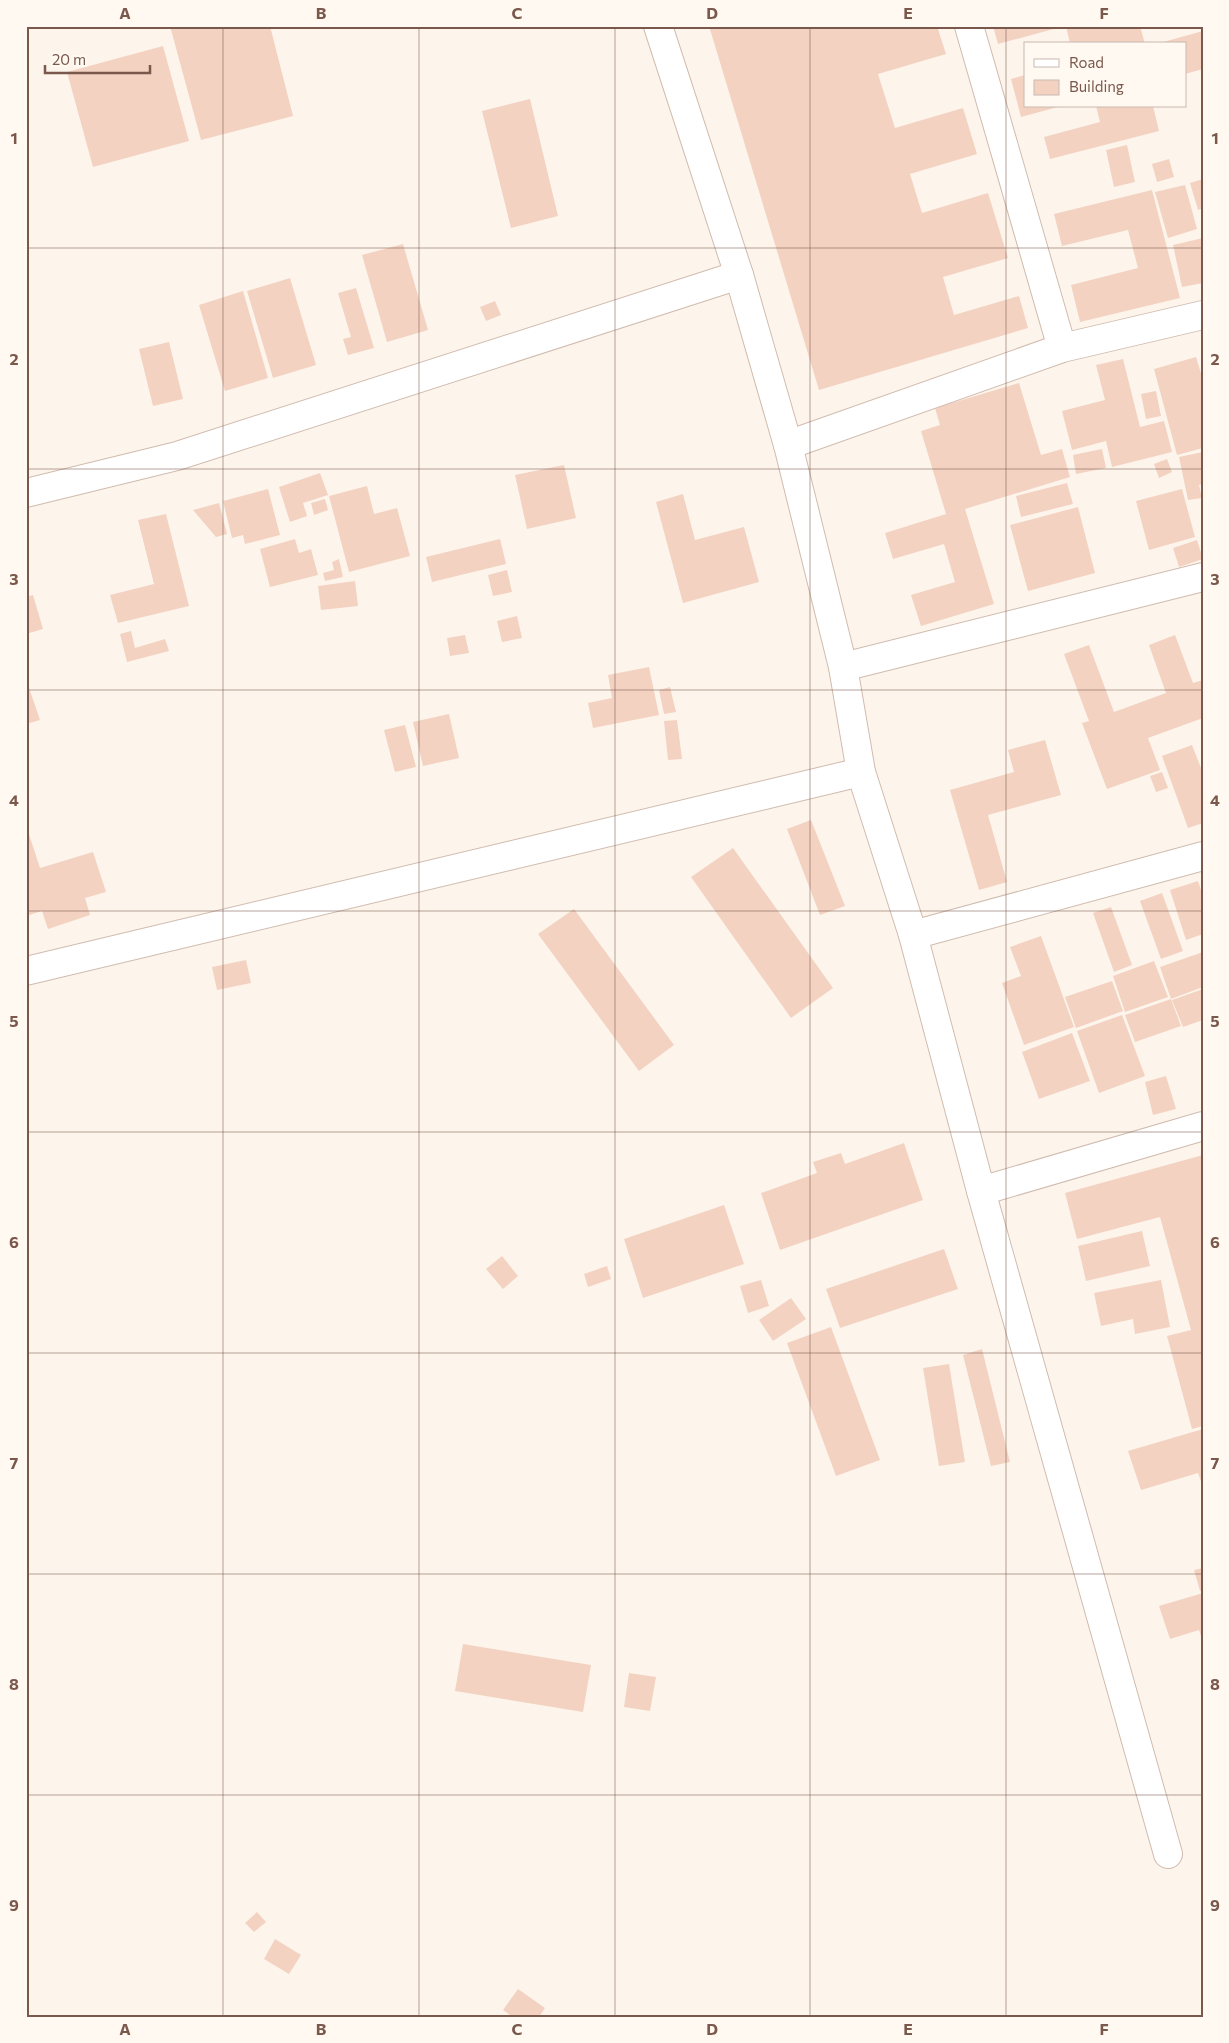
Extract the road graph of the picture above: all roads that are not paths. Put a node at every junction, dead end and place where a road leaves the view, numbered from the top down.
1 (658, 26) edge
2 (969, 26) edge
3 (739, 275) junction
4 (1203, 315) edge
5 (1062, 348) junction
6 (788, 445) junction
7 (26, 492) edge
8 (1203, 577) edge
9 (843, 667) junction
10 (861, 772) junction
11 (1203, 856) edge
12 (913, 935) junction
13 (26, 971) edge
14 (1203, 1126) edge
15 (981, 1191) junction
16 (1168, 1854) dead end

1 - 3 street
2 - 5 street
3 - 6 street
3 - 7 street
4 - 5 street
5 - 6 street
6 - 9 street
8 - 9 street
9 - 10 street
10 - 12 street
10 - 13 street
11 - 12 street
12 - 15 street
14 - 15 street
15 - 16 street

